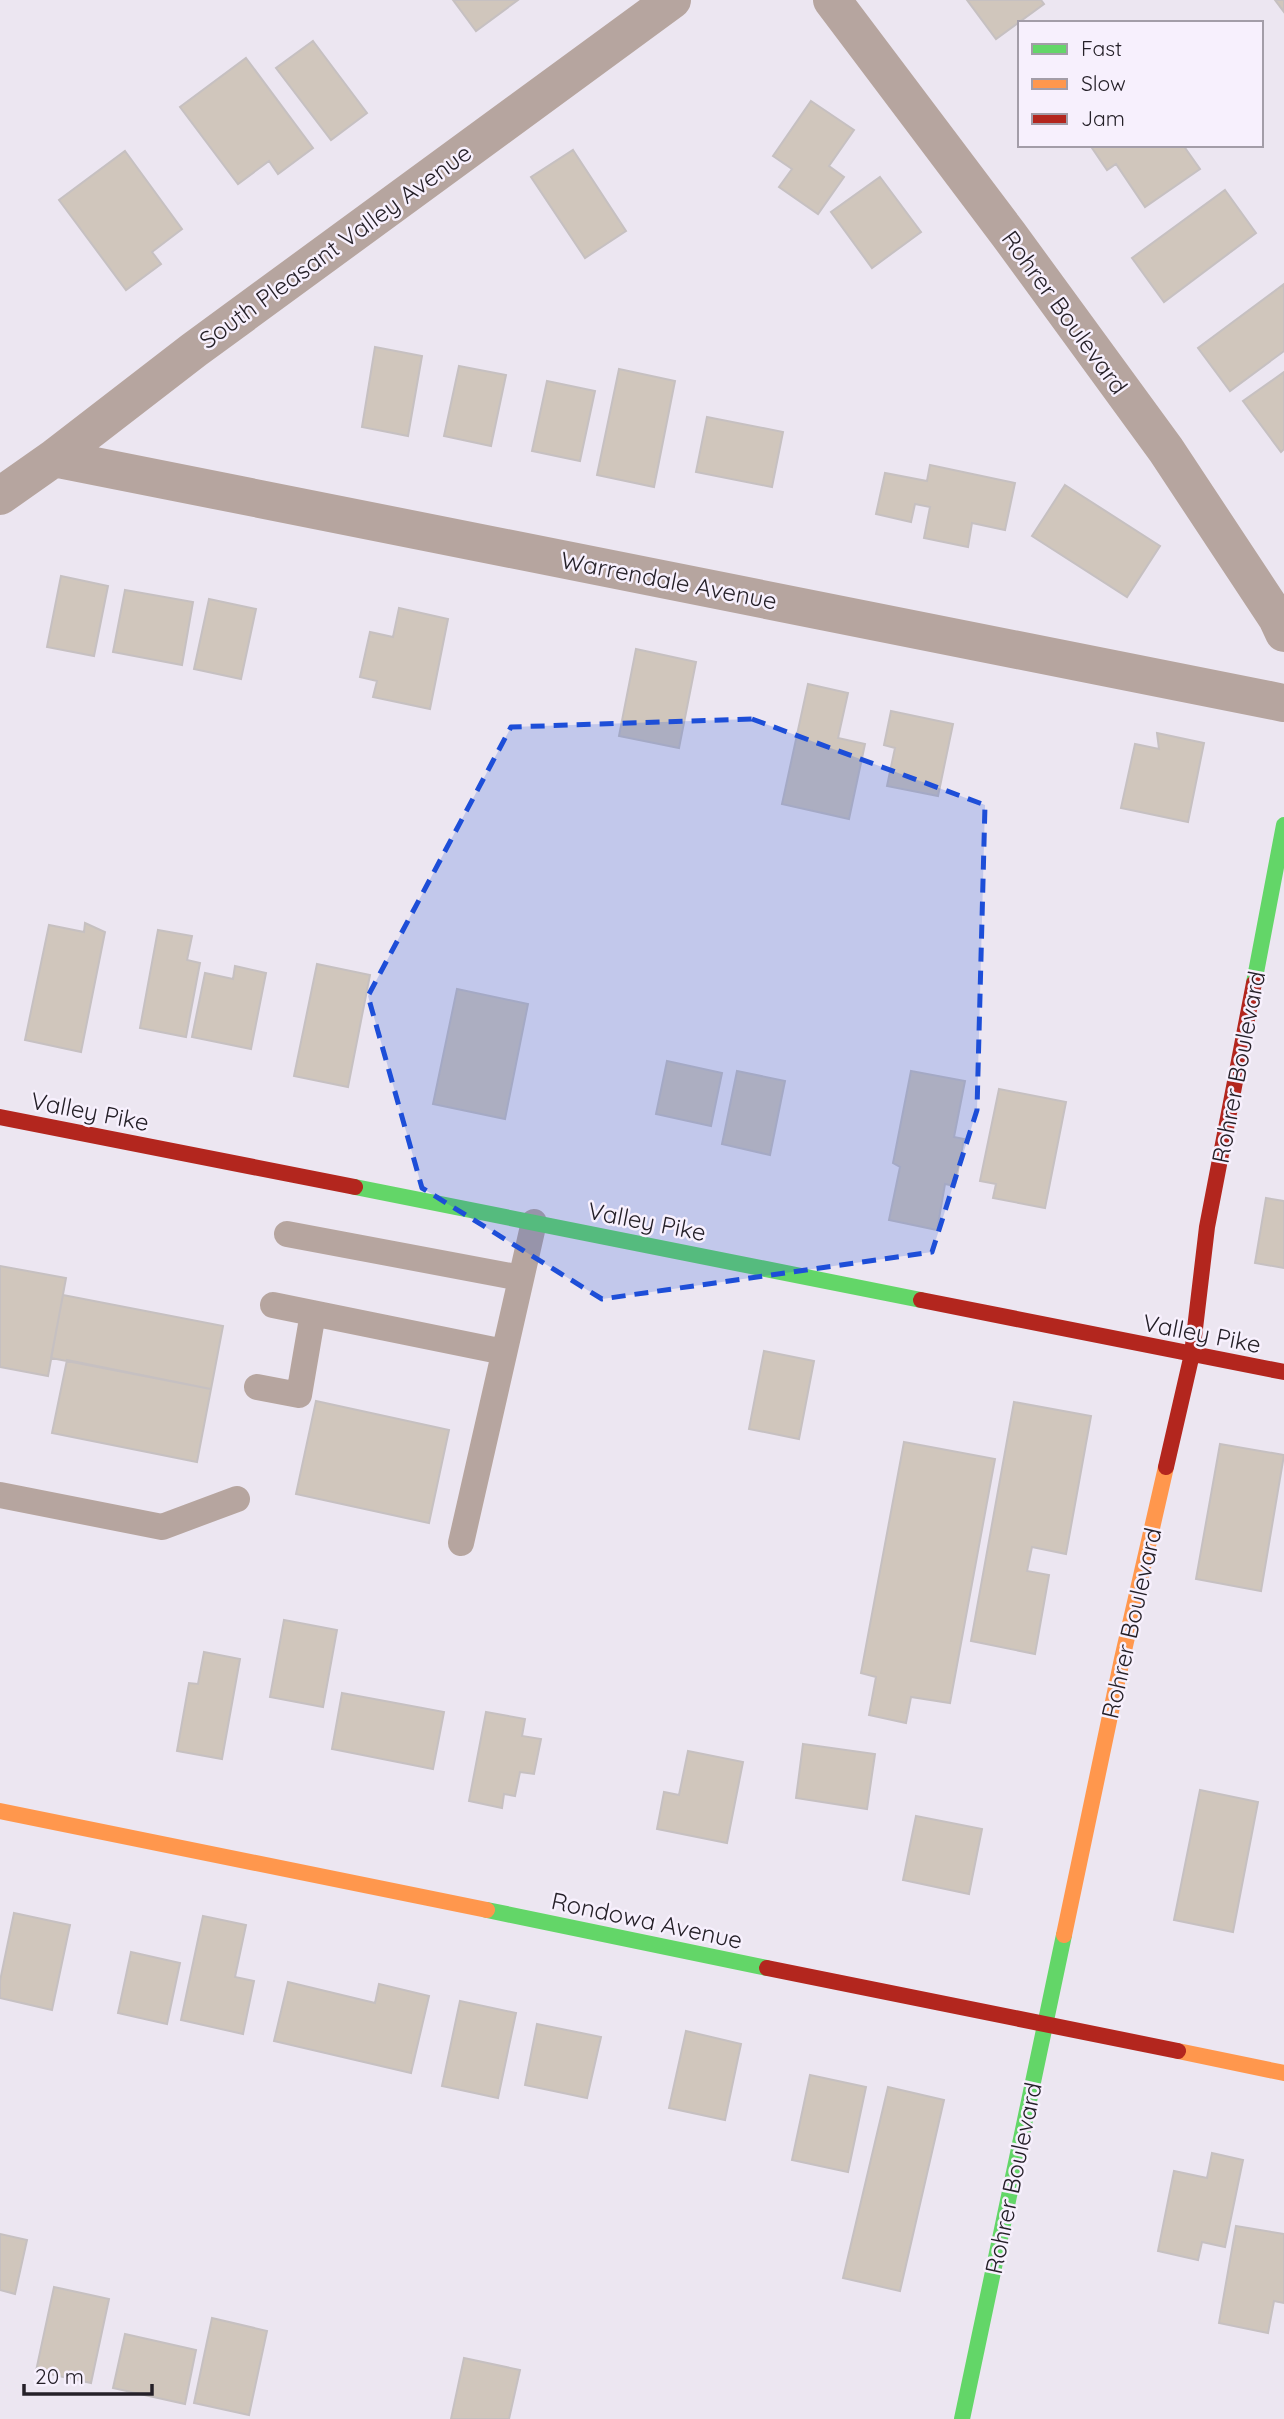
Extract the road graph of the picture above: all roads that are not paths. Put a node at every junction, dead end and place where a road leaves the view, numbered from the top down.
1 (672, 0) edge
2 (832, 0) edge
3 (54, 458) junction
4 (0, 496) edge
5 (1284, 633) edge
6 (1284, 703) edge
7 (1284, 825) edge
8 (0, 1117) edge
9 (534, 1222) junction
10 (287, 1234) dead end
11 (521, 1278) junction
12 (273, 1305) dead end
13 (313, 1313) junction
14 (504, 1352) junction
15 (1192, 1354) junction
16 (1284, 1372) edge
17 (257, 1387) dead end
18 (0, 1494) edge
19 (237, 1499) dead end
20 (461, 1543) dead end
21 (0, 1811) edge
22 (1045, 2025) junction
23 (1284, 2073) edge
24 (962, 2419) edge

1 - 3 street, South Pleasant Valley Avenue
2 - 5 street, Rohrer Boulevard
3 - 4 street, South Pleasant Valley Avenue
3 - 6 street, Warrendale Avenue
7 - 15 street, Rohrer Boulevard
8 - 9 street, Valley Pike
9 - 11 lane
9 - 15 street, Valley Pike
10 - 11 lane
11 - 14 lane
12 - 13 lane
13 - 14 lane
13 - 17 lane
14 - 20 lane
15 - 16 street, Valley Pike
15 - 22 street, Rohrer Boulevard
18 - 19 lane
21 - 22 street, Rondowa Avenue
22 - 23 street, Rondowa Avenue
22 - 24 street, Rohrer Boulevard

